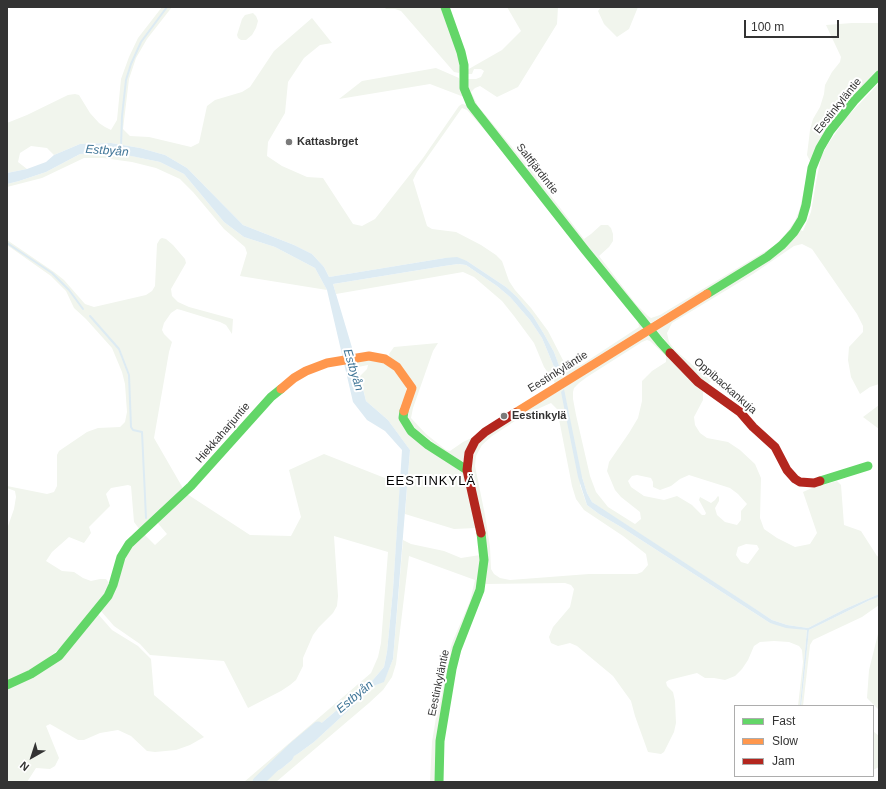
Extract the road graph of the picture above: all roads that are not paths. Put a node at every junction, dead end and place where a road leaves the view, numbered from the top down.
1 (445, 7) edge
2 (879, 76) edge
3 (650, 328) junction
4 (868, 466) dead end
5 (467, 470) junction
6 (7, 685) edge
7 (439, 782) edge

1 - 3 street, Saltfjärdintie
2 - 3 street, Eestinkyläntie
3 - 4 street, Oppibackankuja
3 - 5 street, Eestinkyläntie
5 - 6 street, Hiekkaharjuntie
5 - 7 street, Eestinkyläntie

